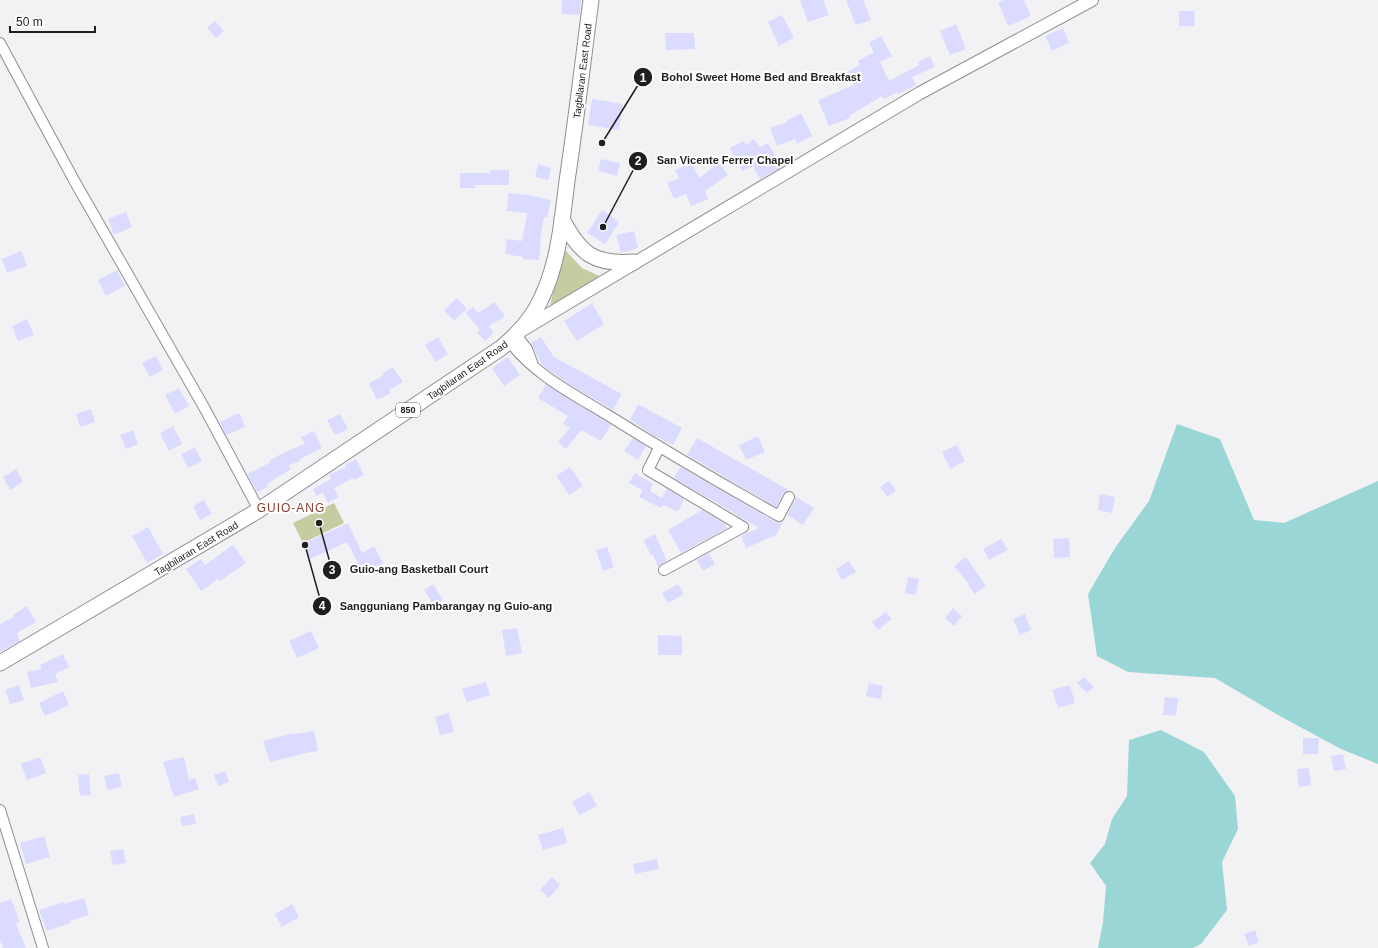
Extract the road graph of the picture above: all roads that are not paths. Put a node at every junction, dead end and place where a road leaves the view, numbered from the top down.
1 (590, 0) edge
2 (1092, 0) edge
3 (0, 43) edge
4 (562, 219) junction
5 (634, 262) junction
6 (515, 336) junction
7 (660, 448) junction
8 (790, 497) dead end
9 (259, 510) junction
10 (664, 570) dead end
11 (0, 663) edge
12 (0, 810) edge
13 (43, 948) edge

1 - 4 main road, Tagbilaran East Road / 850
2 - 5 street
3 - 9 street
4 - 5 main road
4 - 6 main road, Tagbilaran East Road / 850
5 - 6 street
6 - 7 street
6 - 9 main road, Tagbilaran East Road / 850
7 - 8 street
7 - 10 street
9 - 11 main road, Tagbilaran East Road / 850
12 - 13 street

